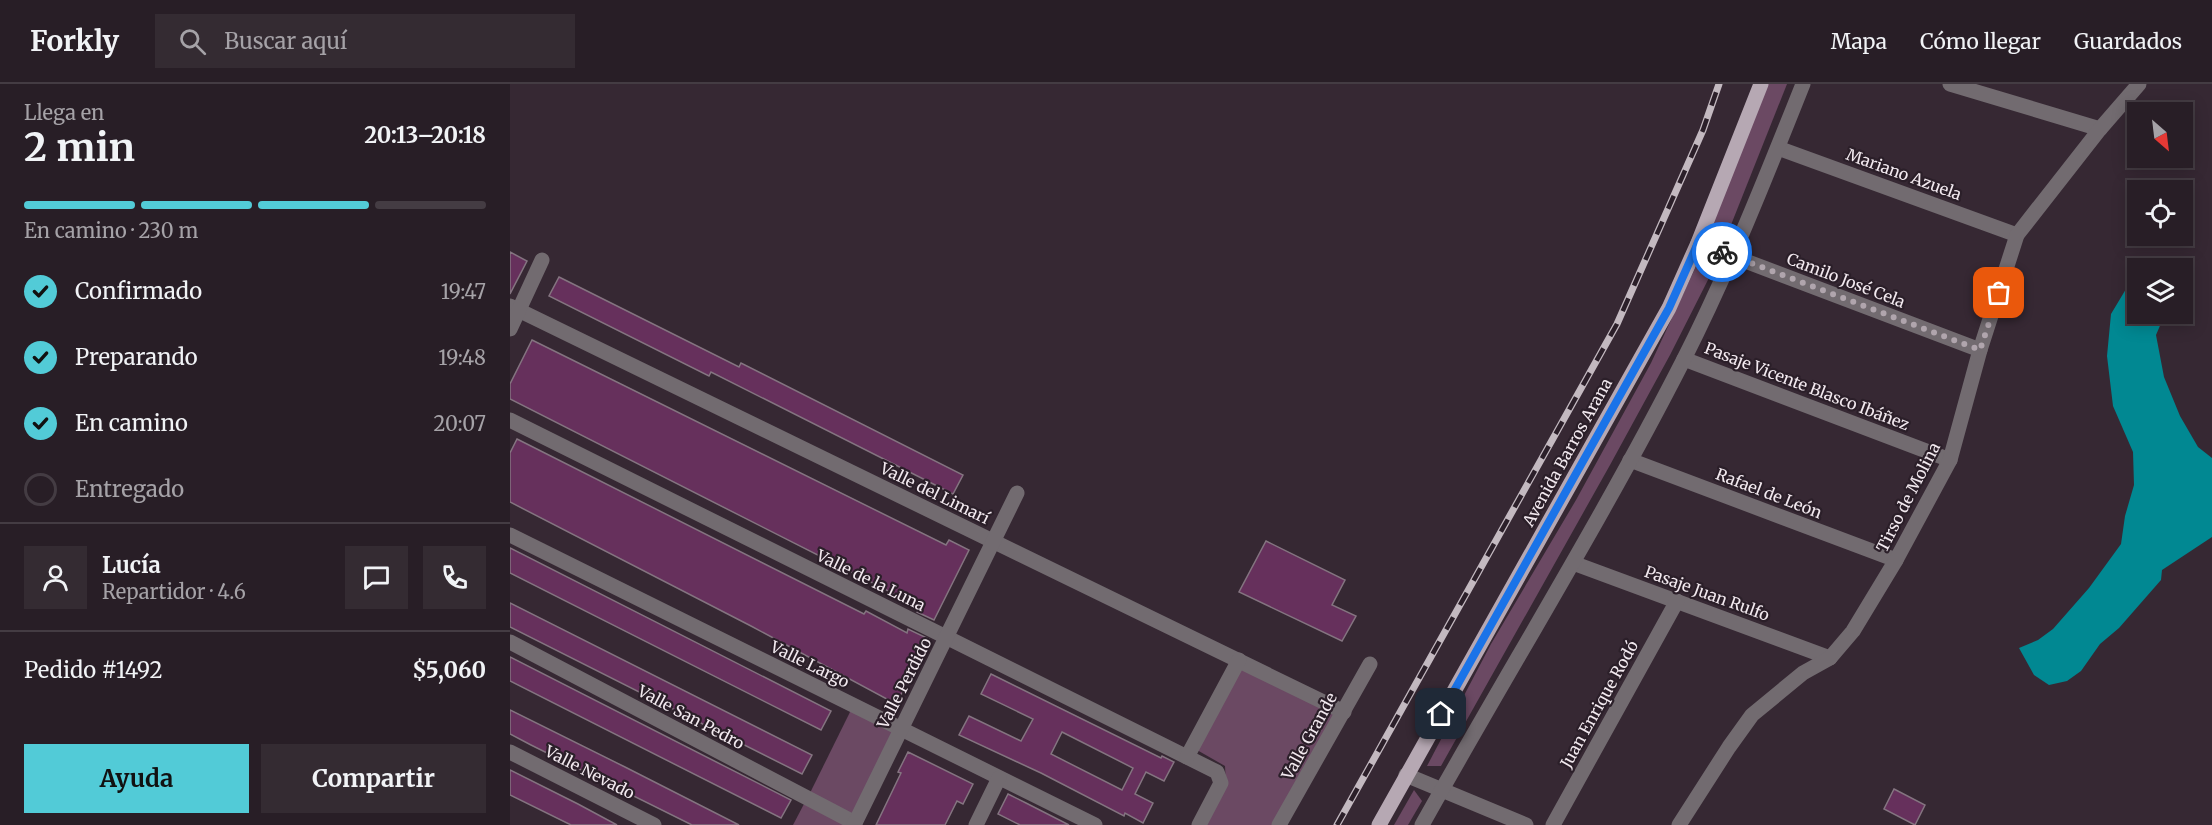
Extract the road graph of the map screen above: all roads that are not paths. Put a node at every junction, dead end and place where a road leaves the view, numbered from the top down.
1 (1761, 84) edge
2 (1803, 84) edge
3 (1950, 84) edge
4 (2139, 84) edge
5 (2100, 129) junction
6 (1778, 148) junction
7 (2017, 235) junction
8 (1698, 243) junction
9 (1733, 256) junction
10 (542, 260) dead end
11 (514, 308) edge
12 (510, 329) edge
13 (1980, 350) junction
14 (1684, 359) junction
15 (510, 420) edge
16 (1630, 460) junction
17 (1950, 460) junction
18 (1017, 493) dead end
19 (510, 535) edge
20 (995, 542) junction
21 (1896, 560) junction
22 (1573, 563) junction
23 (1677, 601) junction
24 (948, 638) junction
25 (510, 642) edge
26 (1830, 658) junction
27 (1239, 660) junction
28 (1370, 664) dead end
29 (1344, 712) junction
30 (901, 729) junction
31 (510, 752) edge
32 (1187, 758) junction
33 (1406, 775) junction
34 (999, 778) junction
35 (1441, 791) junction
36 (855, 824) edge
37 (654, 825) edge
38 (976, 825) edge
39 (1093, 825) edge
40 (1199, 825) edge
41 (1279, 825) edge
42 (1379, 825) edge
43 (1422, 825) edge
44 (1526, 825) edge
45 (1553, 825) edge
46 (1679, 825) edge

1 - 8 main road, Avenida Barros Arana
2 - 6 street
3 - 5 street
4 - 5 street, Tirso de Molina
5 - 7 street, Tirso de Molina
6 - 7 street, Mariano Azuela
6 - 9 street
7 - 13 street, Tirso de Molina
8 - 9 street, Camilo José Cela
8 - 33 main road, Avenida Barros Arana
9 - 13 street, Camilo José Cela
9 - 14 street
10 - 11 street
11 - 12 street
11 - 20 street, Valle del Limarí
13 - 17 street, Tirso de Molina
14 - 16 street
14 - 17 street, Pasaje Vicente Blasco Ibáñez
15 - 24 street, Valle de la Luna
16 - 21 street, Rafael de León
16 - 22 street
17 - 21 street, Tirso de Molina
18 - 20 street, Valle Perdido
19 - 30 street, Valle Largo
20 - 24 street, Valle Perdido
20 - 27 street, Valle del Limarí
21 - 26 street, Tirso de Molina
22 - 23 street, Pasaje Juan Rulfo
22 - 35 street
23 - 26 street, Pasaje Juan Rulfo
23 - 45 street, Juan Enrique Rodó
24 - 30 street, Valle Perdido
24 - 32 street, Valle de la Luna
25 - 36 street, Valle San Pedro
26 - 46 street, Tirso de Molina
27 - 29 street, Valle del Limarí
27 - 32 street
28 - 29 street, Valle Grande
29 - 41 street, Valle Grande
30 - 34 street, Valle Largo
30 - 36 street, Valle Perdido
31 - 37 street, Valle Nevado
32 - 40 street, Valle de la Luna
33 - 35 street
33 - 42 main road, Avenida Barros Arana
34 - 38 street
34 - 39 street, Valle Largo
35 - 43 street
35 - 44 street

